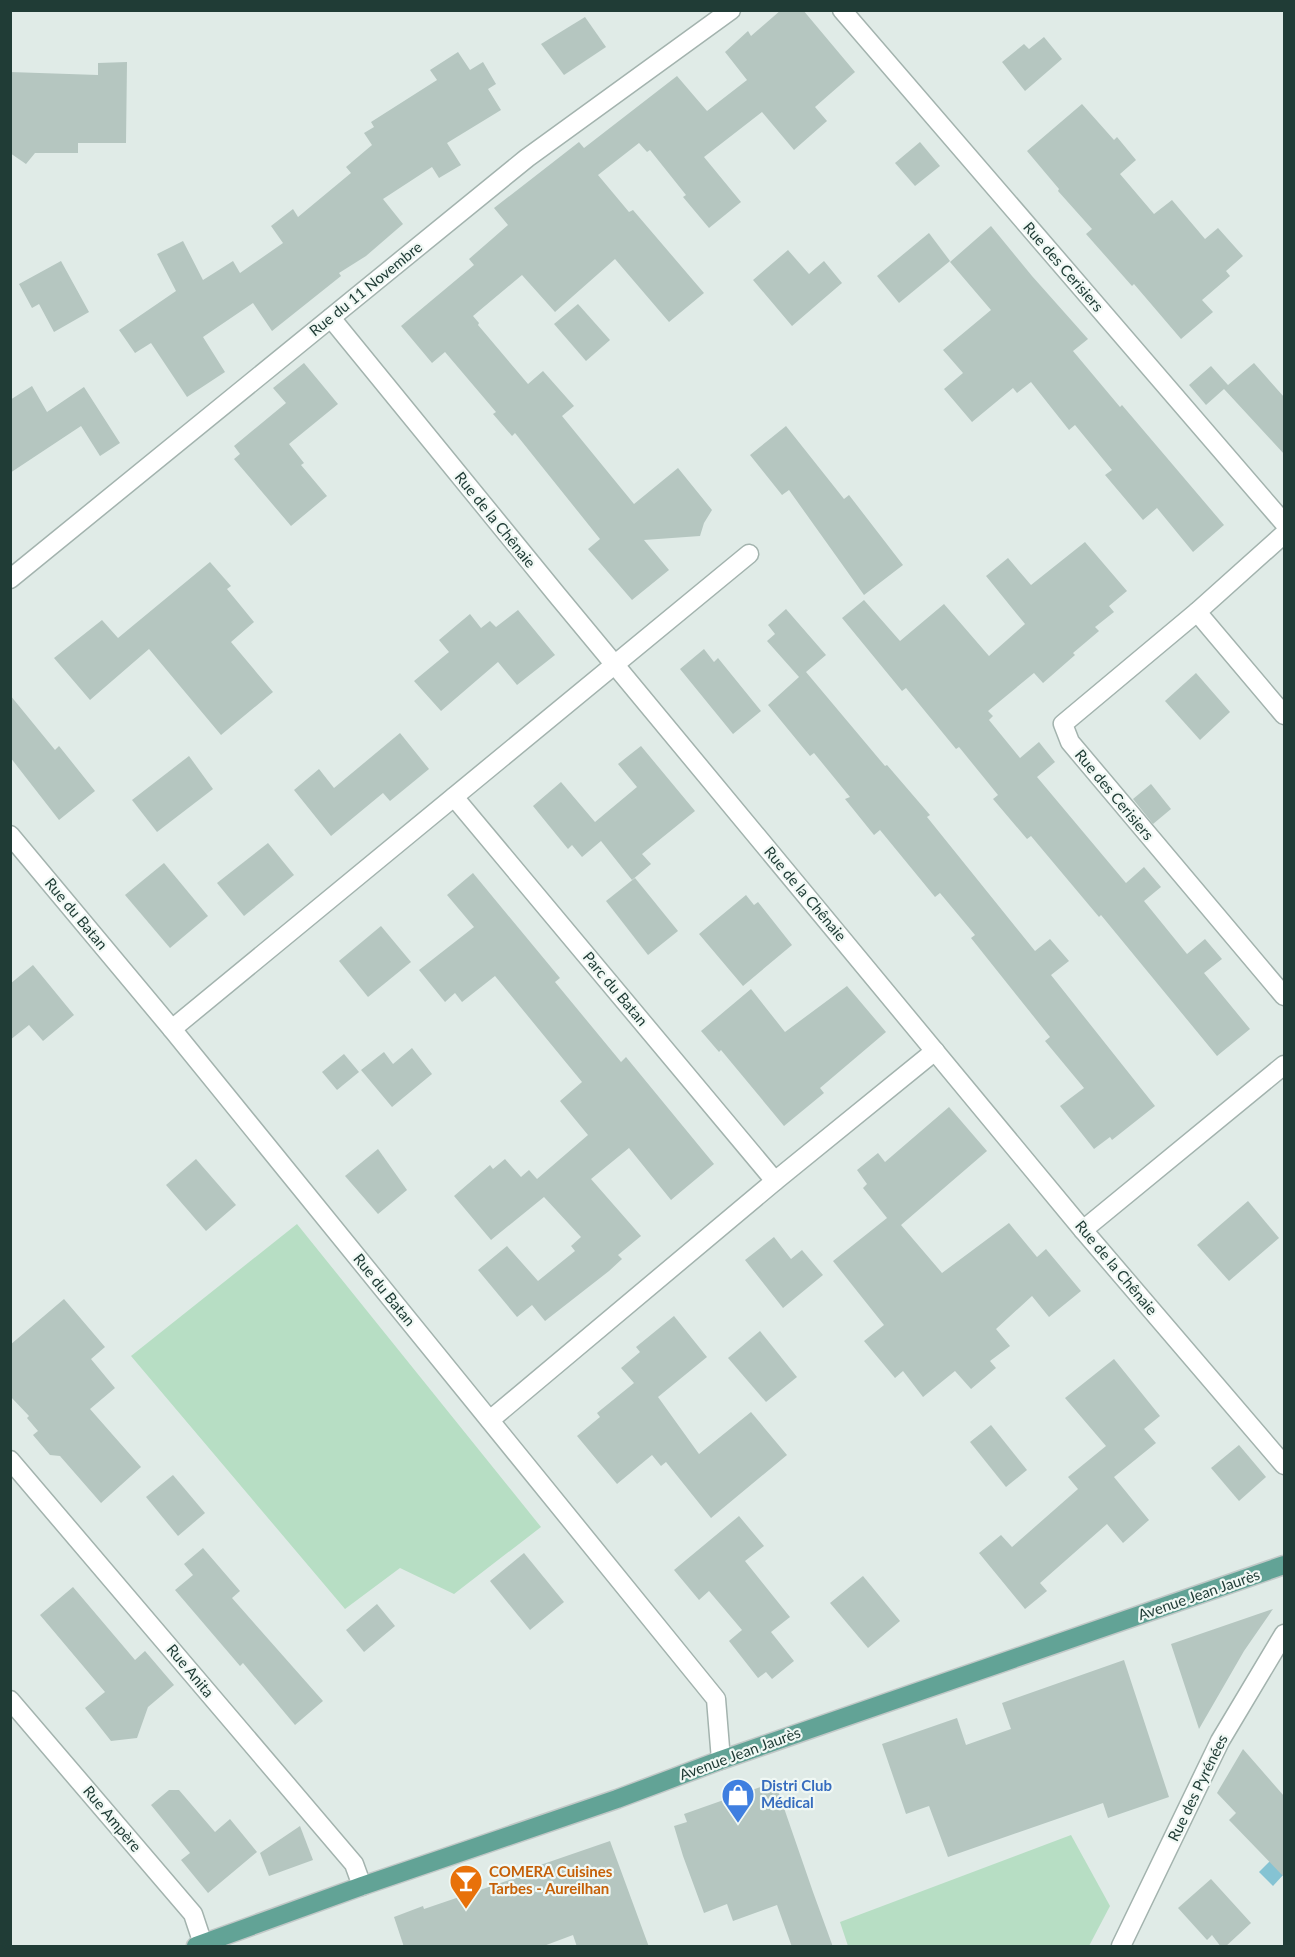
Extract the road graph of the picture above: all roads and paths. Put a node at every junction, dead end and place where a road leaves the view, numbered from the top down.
1 (731, 10) edge
2 (842, 10) edge
3 (331, 318) junction
4 (1284, 523) edge
5 (1284, 534) edge
6 (749, 554) dead end
7 (10, 579) edge
8 (1197, 612) junction
9 (614, 665) junction
10 (1284, 715) edge
11 (454, 797) junction
12 (10, 835) edge
13 (1284, 996) edge
14 (172, 1029) junction
15 (935, 1051) junction
16 (1284, 1065) edge
17 (775, 1181) junction
18 (1083, 1230) junction
19 (490, 1420) junction
20 (10, 1460) edge
21 (1284, 1465) edge
22 (1284, 1565) edge
23 (1284, 1634) edge
24 (10, 1700) edge
25 (721, 1760) junction
26 (362, 1886) junction
27 (200, 1945) edge
28 (1121, 1947) edge

1 - 3 street, Rue du 11 Novembre
2 - 4 street, Rue des Cerisiers
3 - 7 street, Rue du 11 Novembre
3 - 9 street, Rue de la Chênaie
5 - 8 street, Rue des Cerisiers
6 - 9 street
8 - 10 street
8 - 13 street, Rue des Cerisiers
9 - 11 street
9 - 15 street, Rue de la Chênaie
11 - 14 street
11 - 17 street, Parc du Batan
12 - 14 street, Rue du Batan
14 - 19 street, Rue du Batan
15 - 17 street
15 - 18 street, Rue de la Chênaie
16 - 18 street
17 - 19 street
18 - 21 street, Rue de la Chênaie
19 - 25 street, Rue du Batan
20 - 26 street, Rue Anita
22 - 25 main road, Avenue Jean Jaurès
23 - 28 street, Rue des Pyrénées
24 - 27 street, Rue Ampère
25 - 26 main road, Avenue Jean Jaurès
26 - 27 main road, Avenue Jean Jaurès

